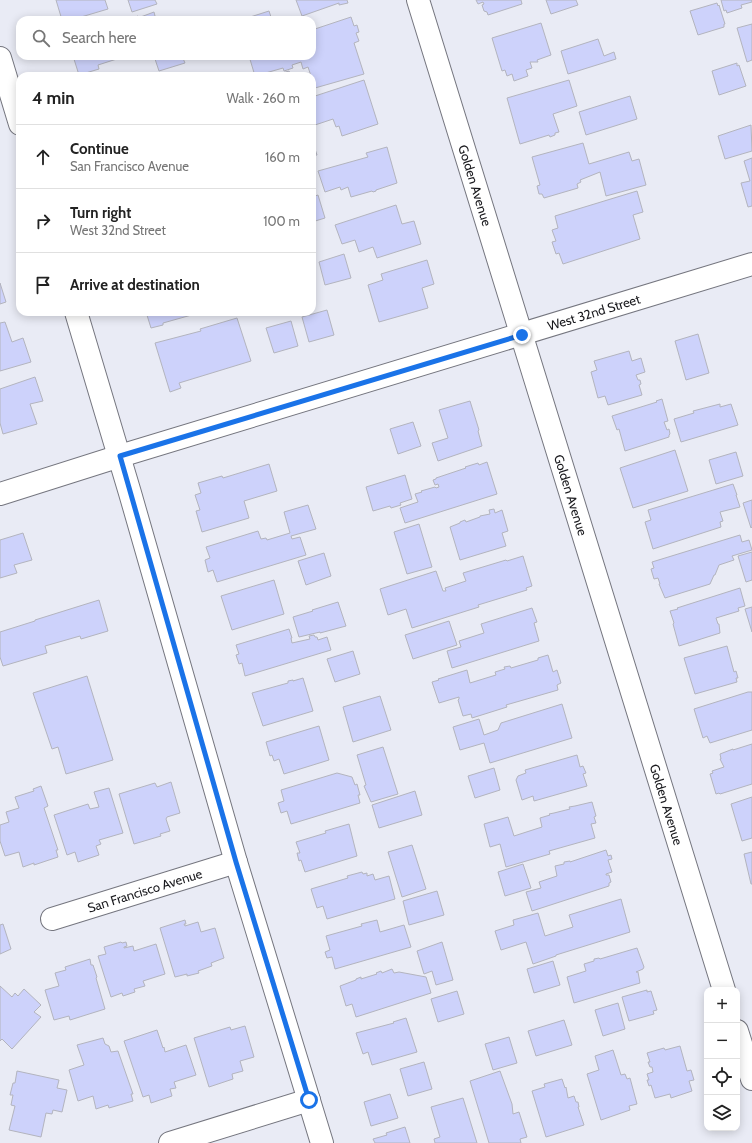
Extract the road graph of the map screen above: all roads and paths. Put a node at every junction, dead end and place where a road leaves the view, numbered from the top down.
1 (418, 0) edge
2 (0, 58) edge
3 (16, 111) edge
4 (752, 264) edge
5 (77, 316) edge
6 (522, 335) junction
7 (120, 456) junction
8 (0, 494) edge
9 (236, 862) junction
10 (52, 919) dead end
11 (723, 987) edge
12 (740, 1041) edge
13 (752, 1080) edge
14 (309, 1100) junction
15 (170, 1143) edge
16 (322, 1143) edge

1 - 6 street, Golden Avenue
2 - 3 street
4 - 6 street, West 32nd Street
5 - 7 street
6 - 7 street, West 32nd Street
6 - 11 street, Golden Avenue
7 - 8 street, West 32nd Street
7 - 9 street
9 - 10 street, San Francisco Avenue
9 - 14 street
12 - 13 street
14 - 15 street
14 - 16 street

